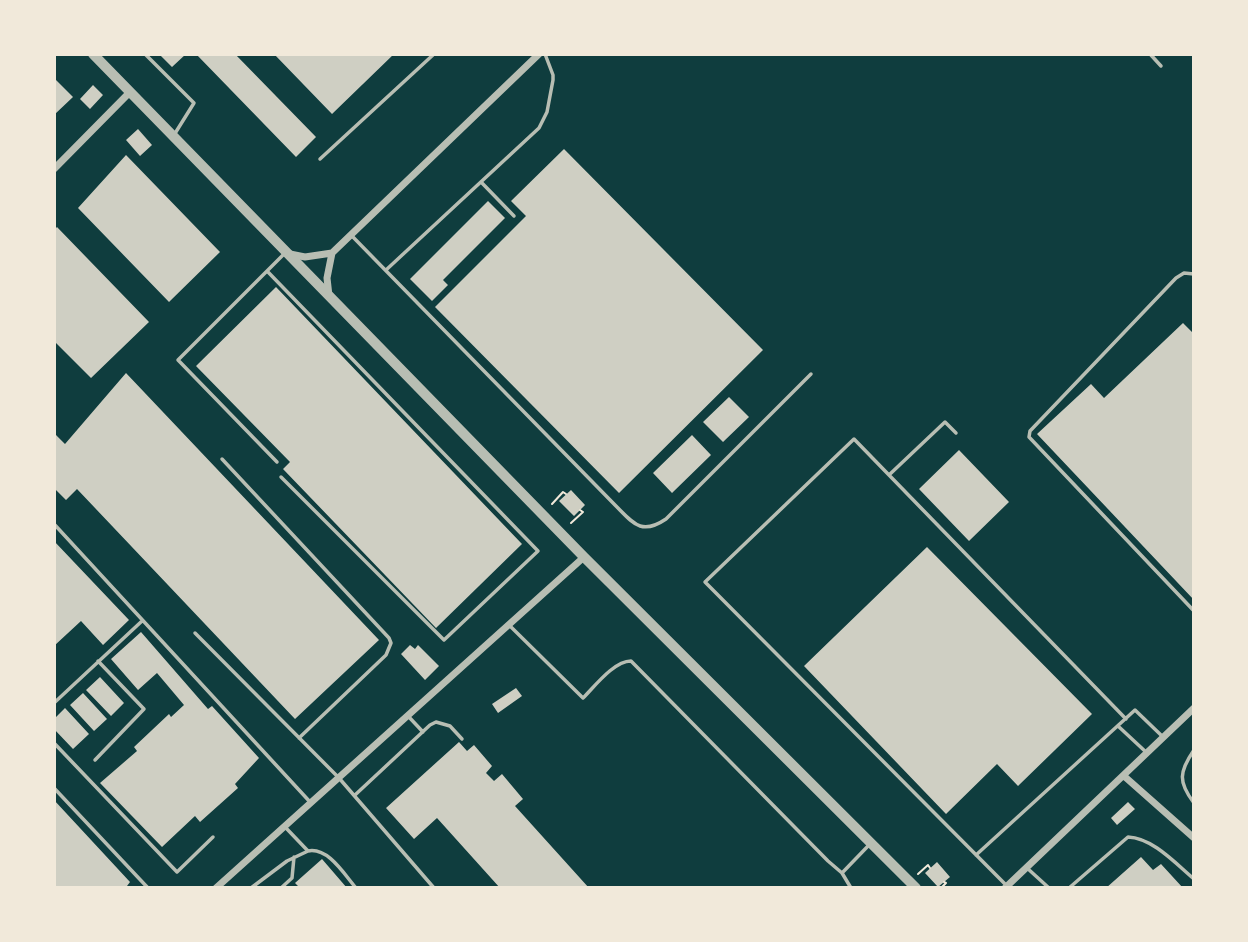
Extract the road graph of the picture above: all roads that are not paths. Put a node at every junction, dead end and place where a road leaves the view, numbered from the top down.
1 (93, 54) edge
2 (145, 54) edge
3 (434, 54) edge
4 (542, 54) edge
5 (1150, 54) edge
6 (1161, 66) dead end
7 (131, 92) junction
8 (173, 135) junction
9 (320, 159) dead end
10 (54, 169) edge
11 (481, 182) junction
12 (514, 216) dead end
13 (351, 235) junction
14 (286, 253) junction
15 (332, 253) junction
16 (386, 270) junction
17 (268, 272) junction
18 (1194, 274) edge
19 (330, 297) junction
20 (811, 374) dead end
21 (956, 433) dead end
22 (222, 459) dead end
23 (277, 462) dead end
24 (889, 475) junction
25 (281, 477) dead end
26 (54, 524) edge
27 (584, 557) junction
28 (1194, 611) edge
29 (142, 620) junction
30 (509, 625) junction
31 (195, 633) dead end
32 (98, 661) junction
33 (54, 703) edge
34 (1194, 708) edge
35 (408, 716) junction
36 (1126, 719) junction
37 (1118, 726) junction
38 (422, 732) junction
39 (299, 738) junction
40 (1163, 738) junction
41 (462, 739) dead end
42 (54, 743) edge
43 (1194, 750) edge
44 (1147, 754) junction
45 (95, 760) dead end
46 (1124, 776) junction
47 (339, 778) junction
48 (54, 788) edge
49 (355, 796) junction
50 (310, 803) junction
51 (1194, 803) edge
52 (285, 827) junction
53 (213, 837) dead end
54 (1194, 838) edge
55 (871, 843) junction
56 (307, 851) junction
57 (976, 855) junction
58 (294, 857) junction
59 (1027, 867) junction
60 (842, 873) junction
61 (1194, 880) edge
62 (1006, 887) edge
63 (148, 888) edge
64 (216, 888) edge
65 (251, 888) edge
66 (281, 888) edge
67 (356, 888) edge
68 (434, 888) edge
69 (851, 888) edge
70 (915, 888) edge
71 (1049, 888) edge
72 (1069, 888) edge

1 - 7 street
2 - 8 lane
3 - 9 lane
4 - 11 lane
4 - 13 street
5 - 6 lane
7 - 8 street
7 - 10 street
8 - 14 street
11 - 12 lane
11 - 16 lane
13 - 15 street
13 - 16 lane
14 - 15 street
14 - 17 lane
14 - 19 street
15 - 19 street
16 - 20 lane
17 - 23 lane
17 - 25 lane
18 - 28 lane
19 - 27 street
21 - 24 lane
22 - 39 lane
24 - 36 lane
24 - 57 lane
26 - 29 lane
27 - 30 street
27 - 55 street
29 - 32 lane
29 - 50 lane
30 - 35 street
30 - 60 lane
31 - 39 lane
32 - 33 lane
32 - 45 lane
34 - 40 street
35 - 38 lane
35 - 47 street
36 - 37 lane
36 - 40 lane
37 - 44 lane
37 - 57 lane
38 - 41 lane
38 - 49 lane
39 - 47 lane
40 - 44 street
42 - 53 lane
43 - 51 lane
44 - 46 street
46 - 54 street
46 - 59 street
47 - 49 lane
47 - 50 street
48 - 63 lane
49 - 68 lane
50 - 52 street
52 - 56 lane
52 - 64 street
55 - 60 lane
55 - 70 street
56 - 58 lane
56 - 67 lane
57 - 62 lane
58 - 65 lane
58 - 66 lane
59 - 62 street
59 - 71 lane
60 - 69 lane
61 - 72 lane

